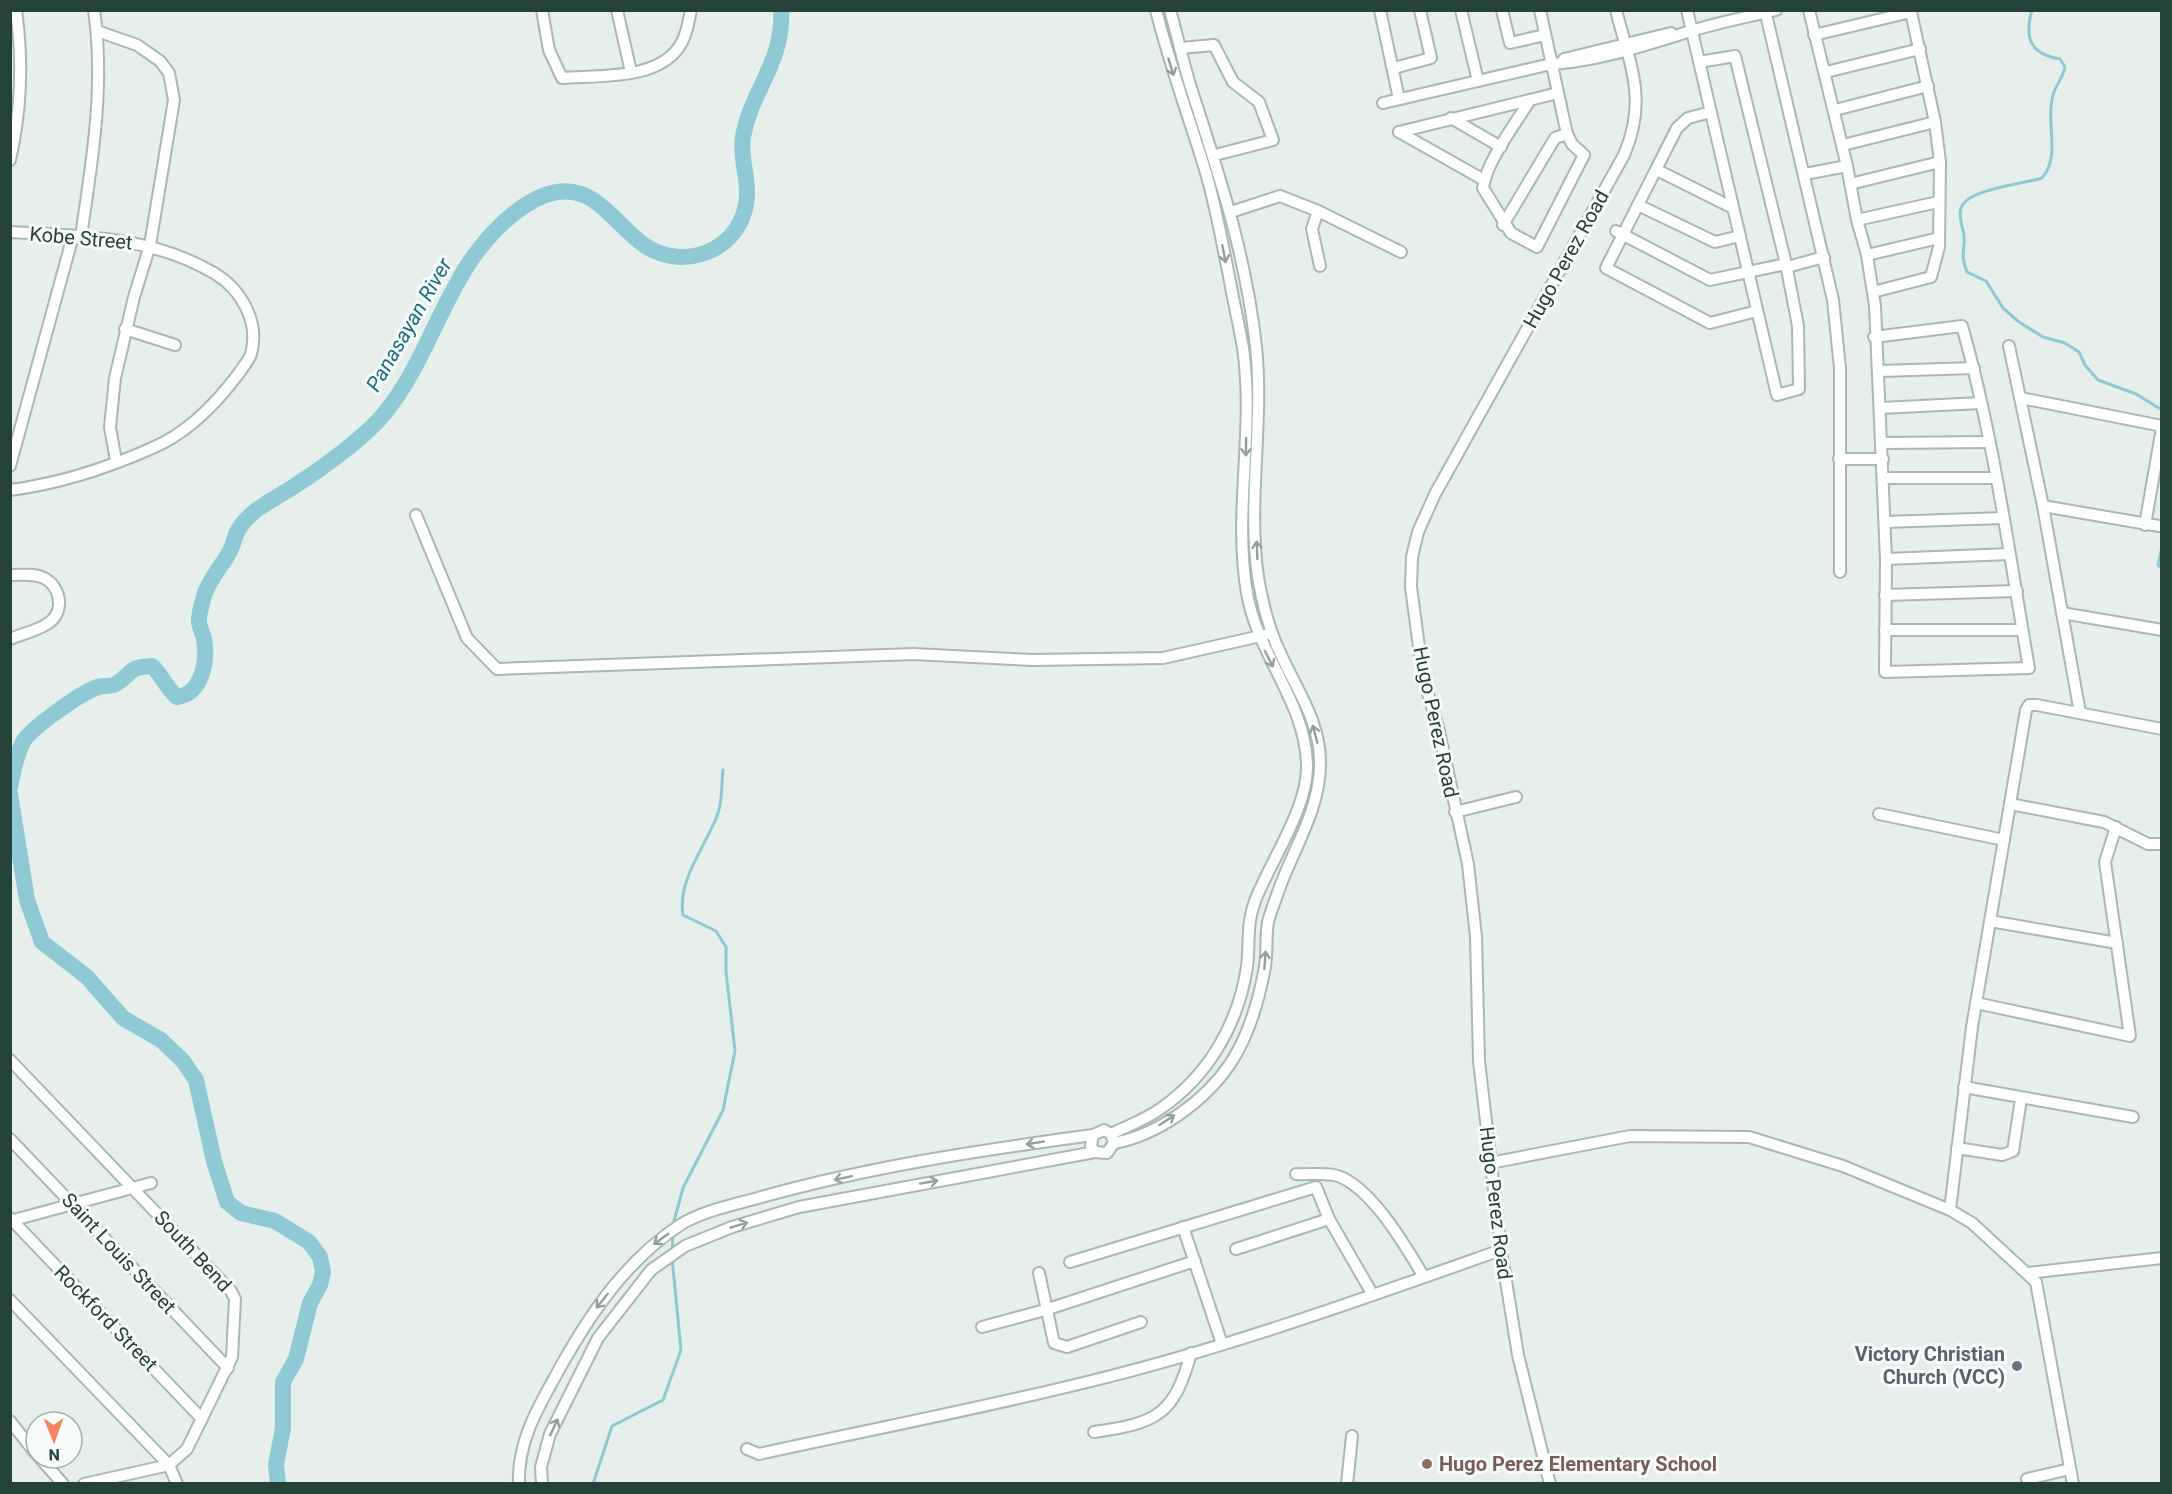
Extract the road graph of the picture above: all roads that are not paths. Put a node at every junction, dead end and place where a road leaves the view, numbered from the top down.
1 (16, 10) edge
2 (94, 10) edge
3 (542, 10) edge
4 (617, 10) edge
5 (691, 10) edge
6 (1156, 10) edge
7 (1170, 10) edge
8 (1380, 10) edge
9 (1420, 10) edge
10 (1461, 10) edge
11 (1502, 10) edge
12 (1540, 10) edge
13 (1616, 10) edge
14 (1687, 10) edge
15 (1809, 10) edge
16 (1769, 11) edge
17 (1692, 30) junction
18 (97, 31) junction
19 (1545, 35) junction
20 (1814, 35) junction
21 (1625, 46) junction
22 (1181, 48) junction
23 (1920, 49) junction
24 (1699, 62) junction
25 (1551, 64) junction
26 (1394, 68) junction
27 (631, 72) junction
28 (1826, 72) junction
29 (1478, 81) junction
30 (1928, 86) junction
31 (1558, 93) junction
32 (1399, 99) junction
33 (1530, 100) junction
34 (1383, 103) dead end
35 (1835, 110) junction
36 (1711, 112) junction
37 (1451, 118) junction
38 (1935, 122) junction
39 (1567, 134) junction
40 (1843, 145) junction
41 (1502, 147) junction
42 (1215, 156) junction
43 (10, 160) edge
44 (1940, 162) junction
45 (1847, 166) junction
46 (1657, 170) junction
47 (1805, 174) junction
48 (1484, 180) junction
49 (1850, 183) junction
50 (1938, 202) junction
51 (1638, 205) junction
52 (1733, 208) junction
53 (1318, 211) junction
54 (1231, 212) junction
55 (1857, 220) junction
56 (1503, 225) junction
57 (10, 232) edge
58 (1619, 233) junction
59 (77, 236) junction
60 (1740, 236) junction
61 (1939, 238) junction
62 (150, 245) junction
63 (1401, 252) dead end
64 (1867, 255) junction
65 (1824, 257) junction
66 (1320, 266) dead end
67 (1787, 266) junction
68 (1748, 272) junction
69 (1873, 292) junction
70 (1757, 310) junction
71 (126, 329) junction
72 (1874, 337) junction
73 (175, 345) dead end
74 (2009, 346) dead end
75 (1974, 368) junction
76 (1880, 371) junction
77 (2021, 398) junction
78 (1981, 403) junction
79 (1881, 408) junction
80 (2162, 427) edge
81 (1989, 442) junction
82 (1882, 443) junction
83 (1839, 459) junction
84 (1883, 459) junction
85 (116, 461) junction
86 (10, 466) edge
87 (1883, 478) junction
88 (1996, 478) junction
89 (10, 490) edge
90 (2043, 506) junction
91 (416, 515) dead end
92 (2003, 518) junction
93 (1885, 522) junction
94 (2145, 525) junction
95 (2159, 526) dead end
96 (2009, 554) junction
97 (1886, 560) junction
98 (1840, 572) dead end
99 (10, 575) edge
100 (2017, 591) junction
101 (1885, 595) junction
102 (2062, 613) junction
103 (1885, 630) junction
104 (2022, 630) junction
105 (2162, 630) edge
106 (1271, 633) junction
107 (1258, 638) junction
108 (10, 639) edge
109 (2080, 713) junction
110 (2162, 729) edge
111 (1307, 768) junction
112 (1320, 768) junction
113 (1516, 797) dead end
114 (2010, 804) junction
115 (1455, 812) junction
116 (1879, 814) dead end
117 (2116, 827) junction
118 (2004, 840) junction
119 (2162, 844) edge
120 (1990, 921) junction
121 (2117, 943) junction
122 (1976, 1003) junction
123 (10, 1060) edge
124 (1964, 1087) junction
125 (2021, 1099) junction
126 (2133, 1117) dead end
127 (1093, 1135) junction
128 (1112, 1138) junction
129 (10, 1139) edge
130 (1957, 1148) junction
131 (1095, 1152) junction
132 (1490, 1163) junction
133 (1296, 1174) dead end
134 (151, 1183) dead end
135 (133, 1187) junction
136 (72, 1204) junction
137 (1950, 1210) junction
138 (1329, 1219) junction
139 (11, 1220) edge
140 (1184, 1227) junction
141 (1236, 1249) dead end
142 (1501, 1250) junction
143 (2162, 1258) edge
144 (1195, 1261) junction
145 (1070, 1262) dead end
146 (2028, 1272) junction
147 (1039, 1273) dead end
148 (1424, 1277) junction
149 (1373, 1295) junction
150 (10, 1300) edge
151 (1045, 1310) junction
152 (1141, 1322) dead end
153 (982, 1327) dead end
154 (1222, 1344) junction
155 (1191, 1353) junction
156 (228, 1368) junction
157 (202, 1419) junction
158 (10, 1421) edge
159 (1094, 1432) dead end
160 (1352, 1436) dead end
161 (24, 1439) edge
162 (747, 1449) dead end
163 (170, 1465) junction
164 (2070, 1469) junction
165 (51, 1470) edge
166 (2027, 1479) dead end
167 (122, 1480) edge
168 (63, 1484) edge
169 (84, 1484) edge
170 (177, 1484) edge
171 (519, 1484) edge
172 (542, 1484) edge
173 (1347, 1484) edge
174 (1550, 1484) edge
175 (2073, 1484) edge

1 - 43 street
2 - 18 street
3 - 27 street
4 - 27 street
5 - 27 street
6 -> 107 street
7 - 22 street
8 - 26 street
9 - 26 street
10 - 29 street
11 - 19 street
12 - 19 street
13 - 21 street, Hugo Perez Road
14 - 17 street
15 - 20 street
16 - 17 street
16 - 47 street
17 - 21 street
17 - 24 street
18 - 59 street
18 - 62 street
19 - 25 street
20 - 23 street
20 - 28 street
21 - 25 street
21 - 115 street, Hugo Perez Road
22 - 42 street
22 - 42 street
23 - 28 street
23 - 30 street
24 - 36 street
24 - 67 street
25 - 29 street
25 - 31 street
26 - 32 street
28 - 35 street
29 - 32 street
30 - 35 street
30 - 38 street
31 - 33 street
31 - 39 street
32 - 34 street
33 - 37 street
33 - 41 street
35 - 40 street
36 - 46 street
36 - 52 street
37 - 41 street
37 - 48 street
38 - 40 street
38 - 44 street
39 - 56 street
39 - 56 street
40 - 45 street
41 - 48 street
42 - 54 street
44 - 49 street
44 - 50 street
45 - 47 street
45 - 49 street
46 - 51 street
46 - 52 street
47 - 65 street
48 - 56 street
49 - 55 street
50 - 55 street
50 - 61 street
51 - 58 street
51 - 60 street
52 - 60 street
53 - 54 street
53 - 63 street
53 - 66 street
106 -> 54 street
55 - 64 street
57 - 59 street, Kobe Street
58 - 68 street
58 - 70 street
59 - 62 street, Kobe Street
59 - 86 street
60 - 68 street
61 - 64 street
61 - 69 street
62 - 71 street
62 - 85 street, Kobe Street
64 - 69 street
65 - 67 street
65 - 83 street
67 - 68 street
67 - 70 street
68 - 70 street
69 - 72 street
71 - 73 street
71 - 85 street
72 - 75 street
72 - 76 street
74 - 77 street
75 - 76 street
75 - 78 street
76 - 79 street
77 - 80 street
77 - 90 street
78 - 79 street
78 - 81 street
79 - 82 street
80 - 94 street
81 - 82 street
81 - 88 street
82 - 84 street
83 - 84 street
83 - 98 street
84 - 87 street
85 - 89 street, Kobe Street
87 - 88 street
87 - 93 street
88 - 92 street
90 - 94 street
90 - 102 street
91 - 107 street
92 - 93 street
92 - 96 street
93 - 97 street
94 - 95 street
96 - 97 street
96 - 100 street
97 - 101 street
99 - 108 street
100 - 101 street
100 - 104 street
101 - 103 street
102 - 105 street
102 - 109 street
103 - 104 street
103 - 104 street
106 - 107 street
112 -> 106 street
107 -> 111 street
109 - 110 street
109 - 114 street
111 - 112 street
111 - 128 street
128 -> 112 street
113 - 115 street
114 - 117 street
114 - 118 street
115 - 132 street, Hugo Perez Road
116 - 118 street
117 - 119 street
117 - 121 street
118 - 120 street
120 - 121 street
120 - 122 street
121 - 122 street
122 - 124 street
123 - 135 street, South Bend
124 - 125 street
124 - 130 street
125 - 126 street
125 - 130 street
127 - 128 street
127 - 131 street
127 -> 171 street
128 - 131 street
129 - 136 street, Saint Louis Street
130 - 137 street
172 -> 131 street
132 - 137 street
132 - 142 street, Hugo Perez Road
133 - 148 street
134 - 135 street
135 - 136 street
135 - 156 street, South Bend
136 - 139 street
136 - 156 street, Saint Louis Street
137 - 146 street
138 - 140 street
138 - 141 street
138 - 149 street
139 - 157 street, Rockford Street
140 - 144 street
140 - 145 street
142 - 148 street
142 - 174 street, Hugo Perez Road
143 - 146 street
144 - 151 street
144 - 154 street
146 - 164 street
147 - 151 street
148 - 149 street
149 - 154 street
150 - 163 street
151 - 152 street
151 - 153 street
154 - 155 street
155 - 159 street
155 - 162 street
156 - 157 street, South Bend
157 - 163 street, South Bend
158 - 161 street
160 - 173 street
163 - 167 street
163 - 170 street
164 - 166 street
164 - 175 street
165 - 168 street
167 - 169 street

